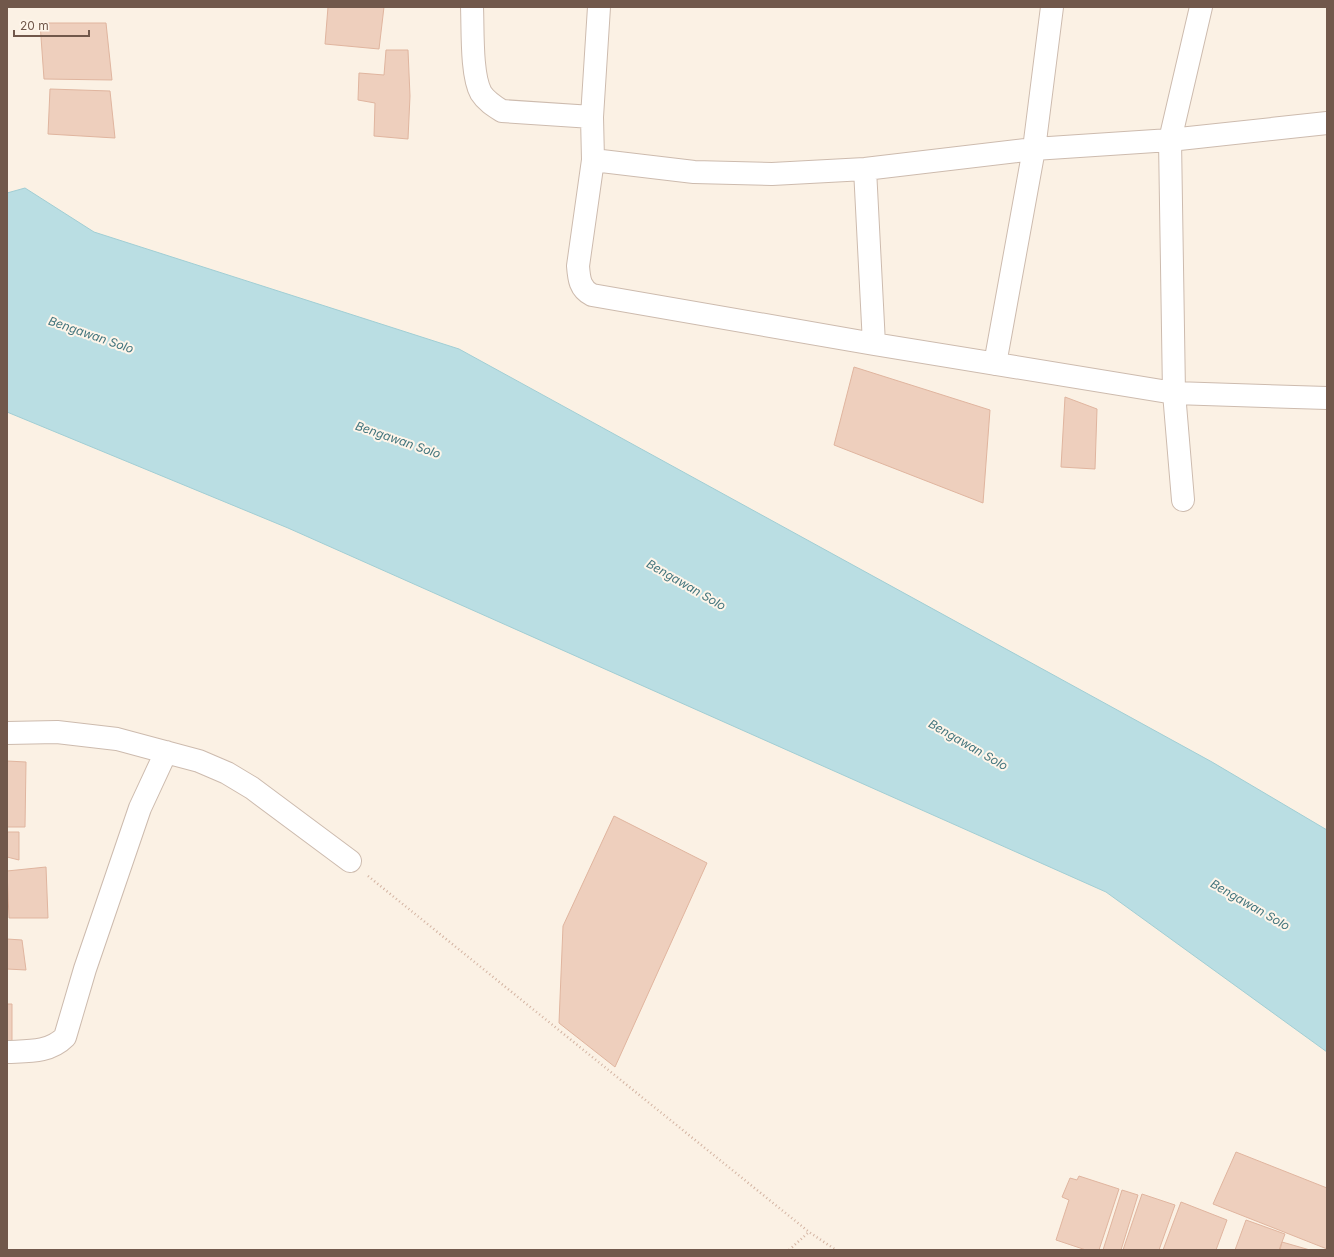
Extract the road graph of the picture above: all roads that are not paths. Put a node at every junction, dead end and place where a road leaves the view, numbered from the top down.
1 (472, 7) edge
2 (599, 7) edge
3 (1052, 7) edge
4 (1201, 7) edge
5 (592, 117) junction
6 (1327, 123) edge
7 (1170, 140) junction
8 (1034, 149) junction
9 (593, 160) junction
10 (865, 169) junction
11 (874, 344) junction
12 (995, 364) junction
13 (1174, 393) junction
14 (1327, 398) edge
15 (1183, 500) dead end
16 (7, 733) edge
17 (166, 752) junction
18 (350, 860) road end
19 (7, 1052) edge

1 - 5 street
2 - 5 street
3 - 8 street
4 - 7 street
5 - 9 street
6 - 7 street
7 - 8 street
7 - 13 street
8 - 10 street
8 - 12 street
9 - 10 street
9 - 11 street
10 - 11 street
11 - 12 street
12 - 13 street
13 - 14 street
13 - 15 street
16 - 17 street
17 - 18 street
17 - 19 street

